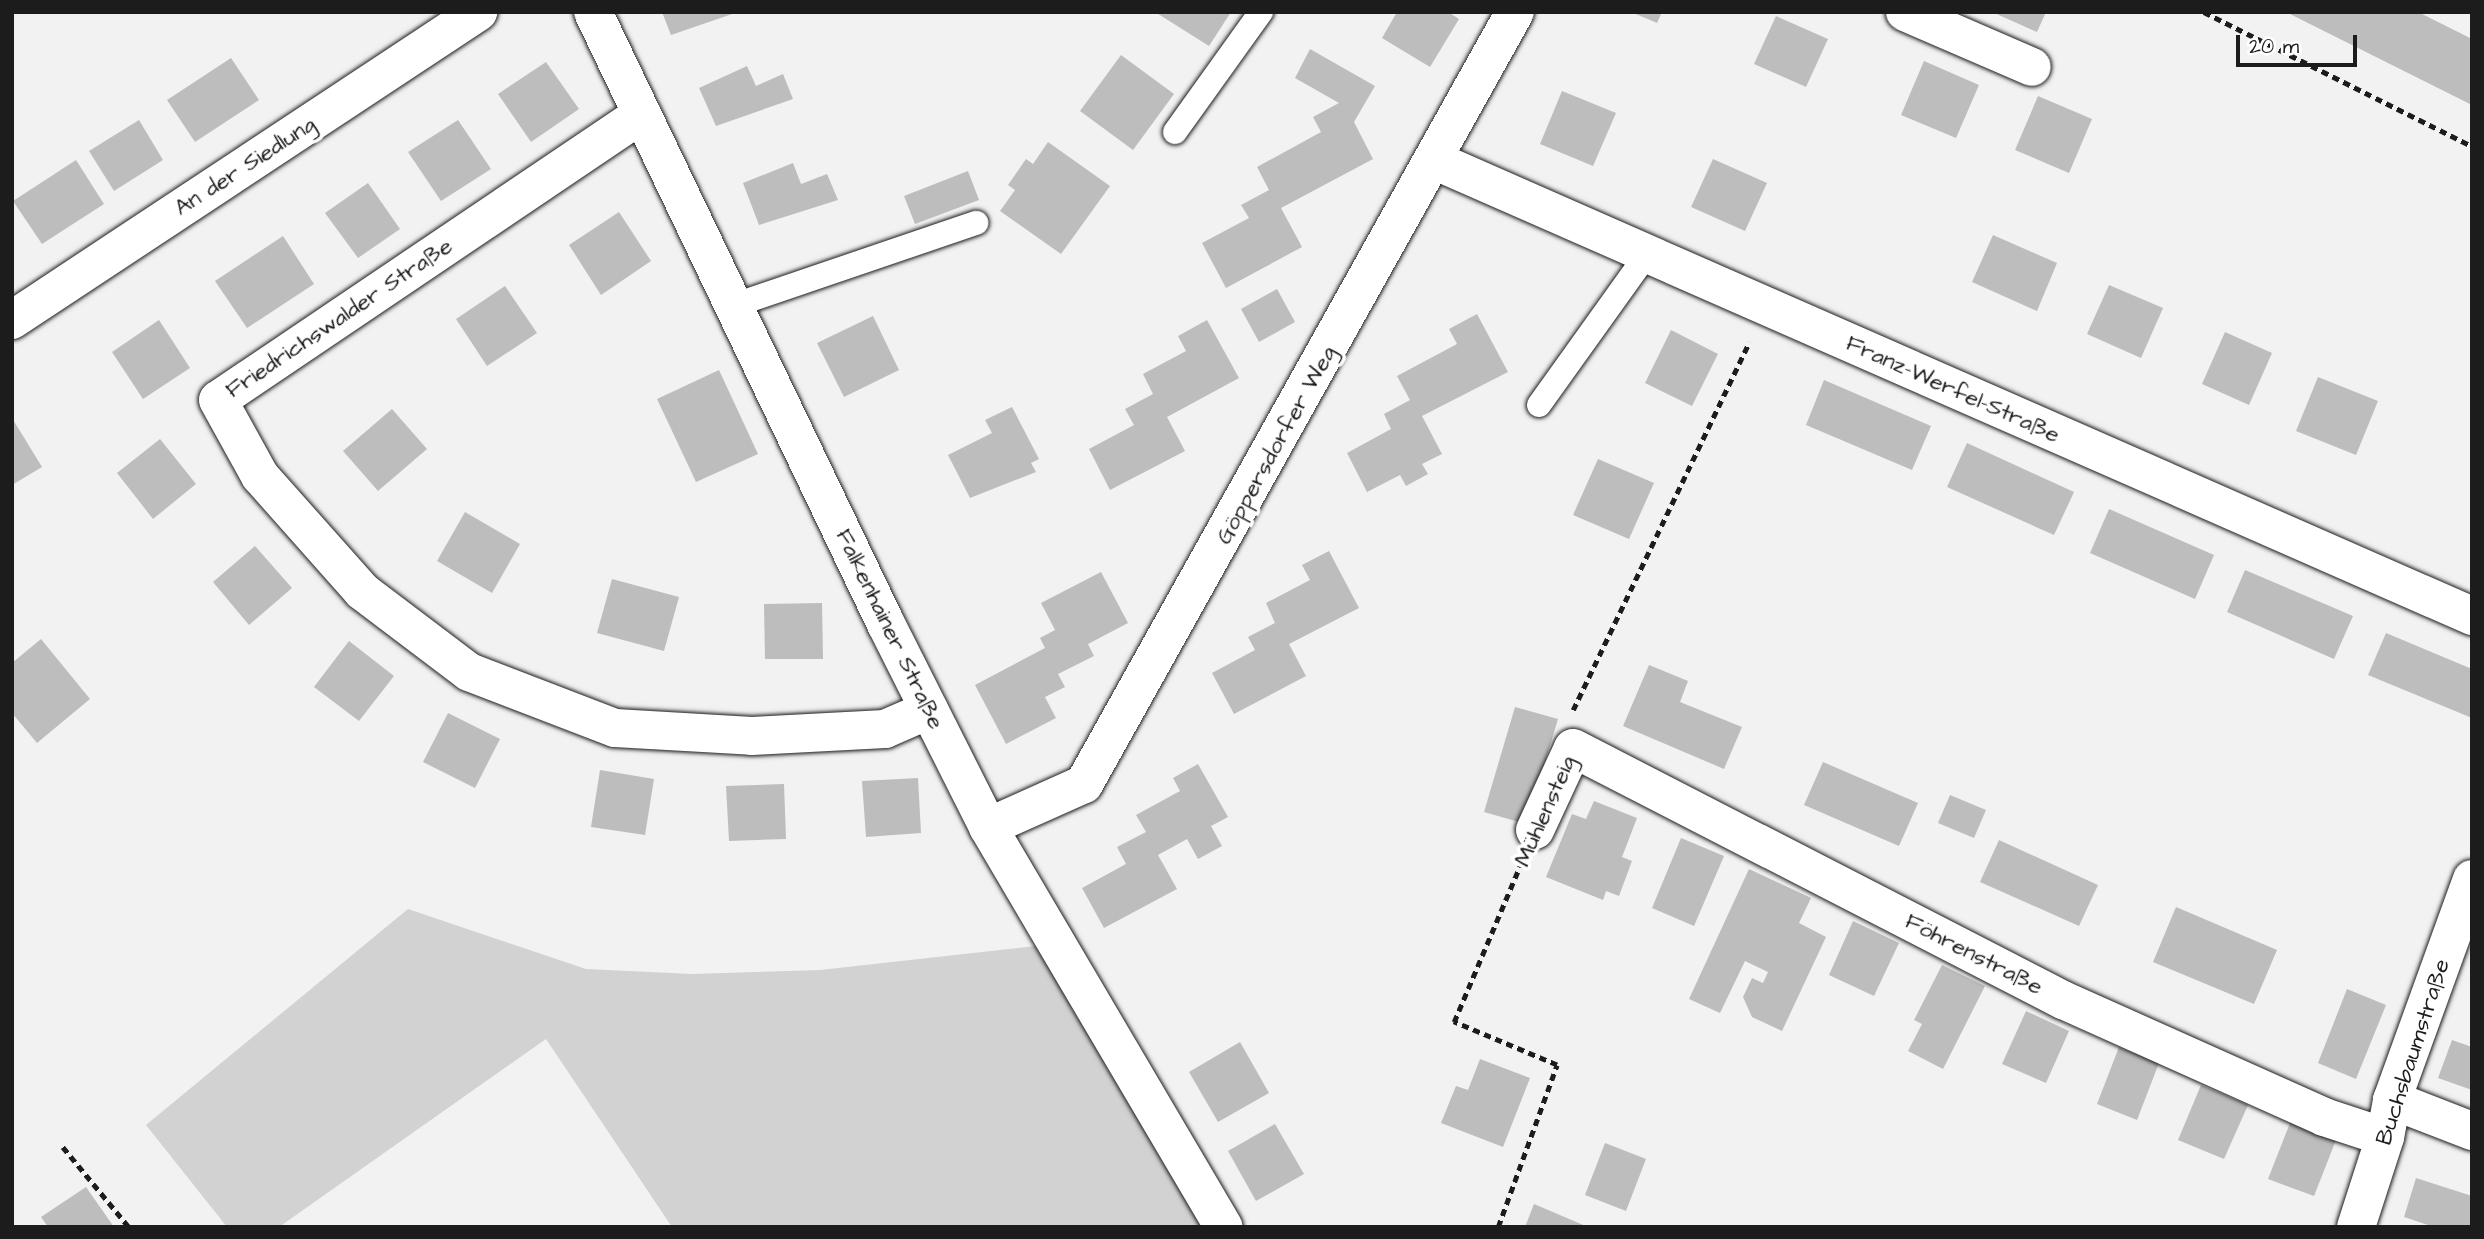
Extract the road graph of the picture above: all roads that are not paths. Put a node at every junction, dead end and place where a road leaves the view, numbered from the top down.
1 (478, 12) edge
2 (593, 12) edge
3 (1261, 12) edge
4 (1515, 12) edge
5 (1905, 12) edge
6 (2032, 67) dead end
7 (642, 114) junction
8 (1175, 132) dead end
9 (1436, 161) junction
10 (976, 223) dead end
11 (1647, 254) junction
12 (735, 305) junction
13 (12, 320) edge
14 (1539, 405) dead end
15 (2472, 616) edge
16 (929, 710) junction
17 (1573, 748) joint
18 (988, 827) junction
19 (1535, 830) road end
20 (2472, 879) edge
21 (2392, 1100) junction
22 (2472, 1130) edge
23 (2385, 1137) junction
24 (1224, 1227) edge
25 (2356, 1227) edge

1 - 13 street, An der Siedlung
2 - 7 street, Falkenhainer Straße
3 - 8 lane
4 - 9 street, Göppersdorfer Weg
5 - 6 street
7 - 12 street, Falkenhainer Straße
7 - 16 street, Friedrichswalder Straße
9 - 11 street, Franz-Werfel-Straße
9 - 18 street, Göppersdorfer Weg
10 - 12 lane
11 - 14 lane
11 - 15 street, Franz-Werfel-Straße
12 - 16 street, Falkenhainer Straße
16 - 18 street, Falkenhainer Straße
17 - 19 street, Mühlensteig
17 - 23 street, Föhrenstraße
18 - 24 street, Falkenhainer Straße
20 - 21 street, Buchsbaumstraße
21 - 22 street
21 - 23 street, Buchsbaumstraße
23 - 25 street, Buchsbaumstraße

